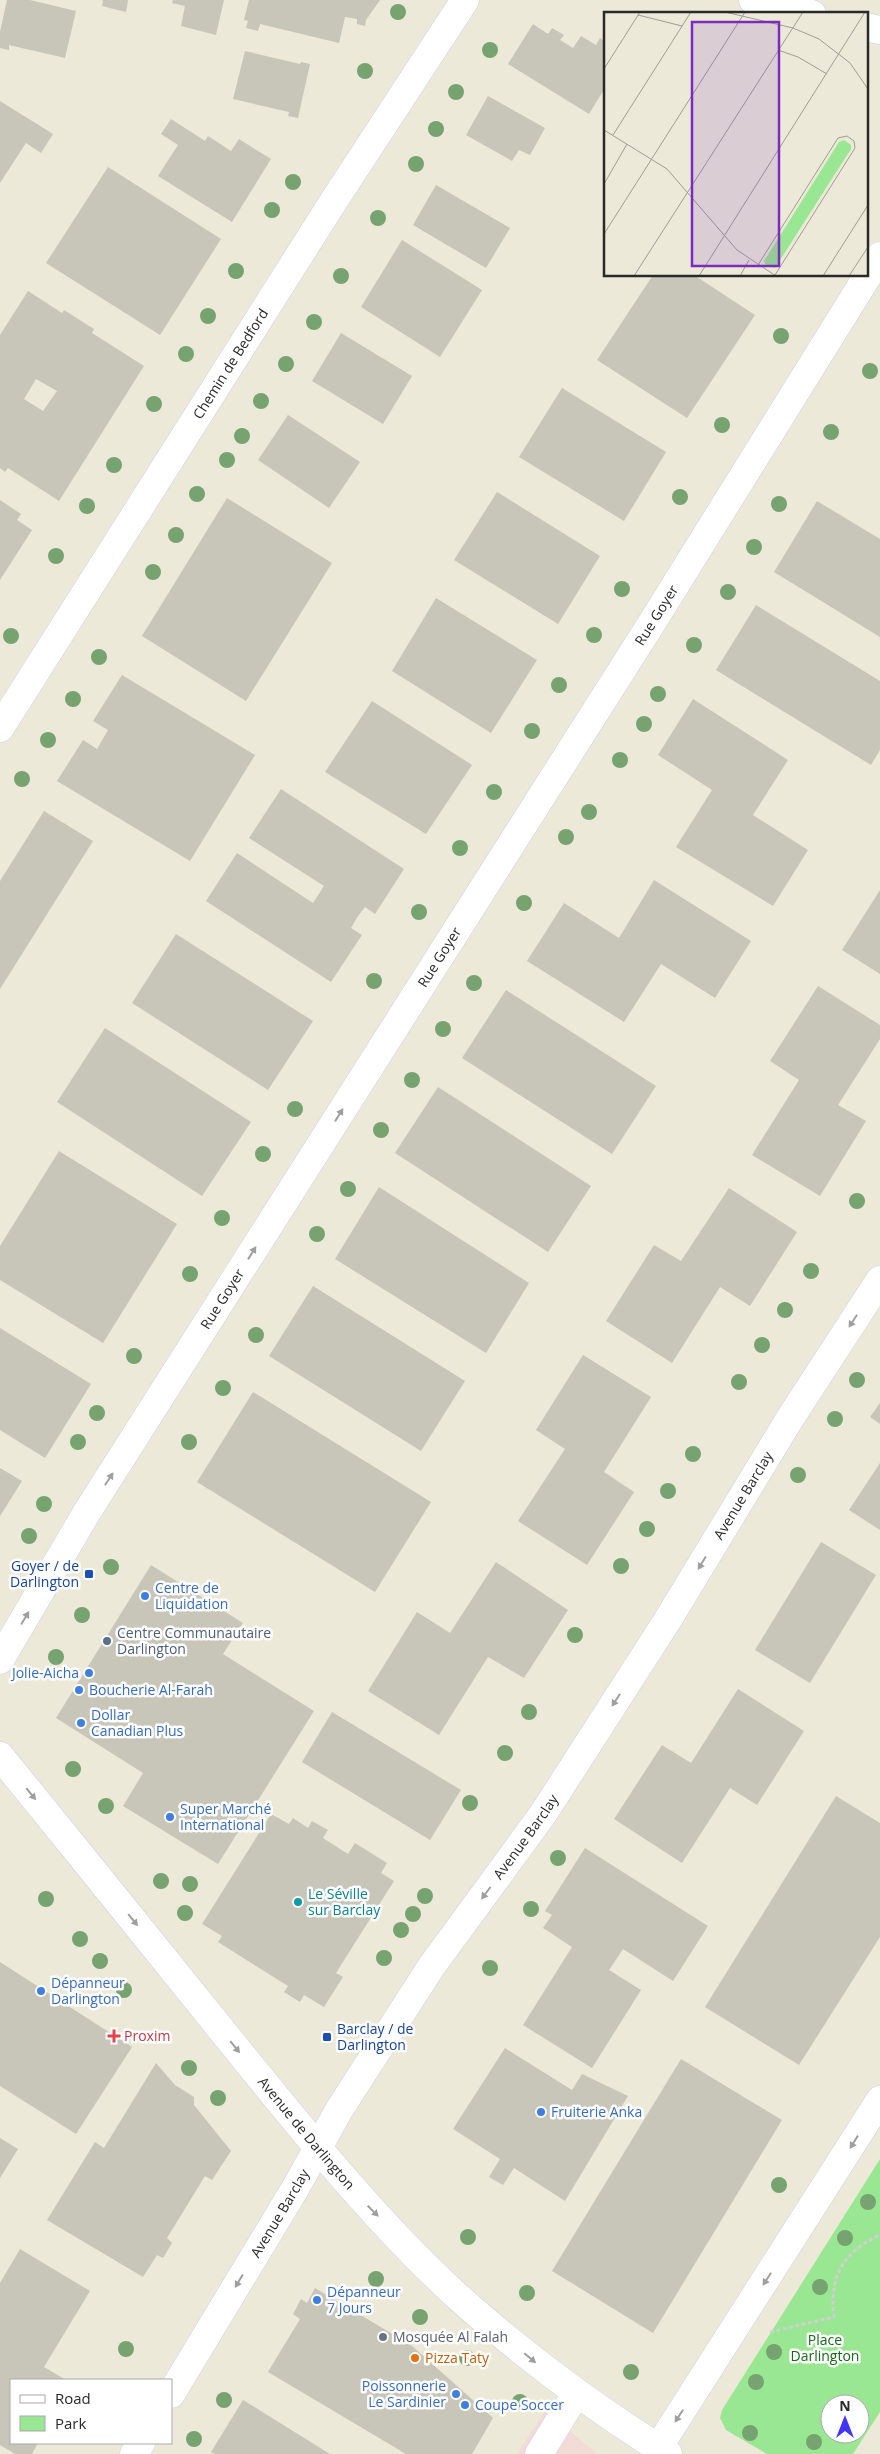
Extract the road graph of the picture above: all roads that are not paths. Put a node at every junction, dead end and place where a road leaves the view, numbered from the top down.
1 (465, 0) edge
2 (754, 0) edge
3 (804, 12) edge
4 (876, 271) edge
5 (0, 728) edge
6 (880, 1280) edge
7 (0, 1660) edge
8 (0, 1756) edge
9 (880, 2100) edge
10 (318, 2148) junction
11 (172, 2392) edge
12 (576, 2394) junction
13 (663, 2451) edge
14 (539, 2454) edge

1 - 5 street, Chemin de Bedford
2 - 3 street
7 -> 4 street, Rue Goyer
6 -> 10 street, Avenue Barclay
8 -> 10 street, Avenue de Darlington
9 -> 13 street
10 -> 11 street, Avenue Barclay
10 -> 12 street, Avenue de Darlington
12 - 13 street, Avenue de Darlington
12 - 14 street

